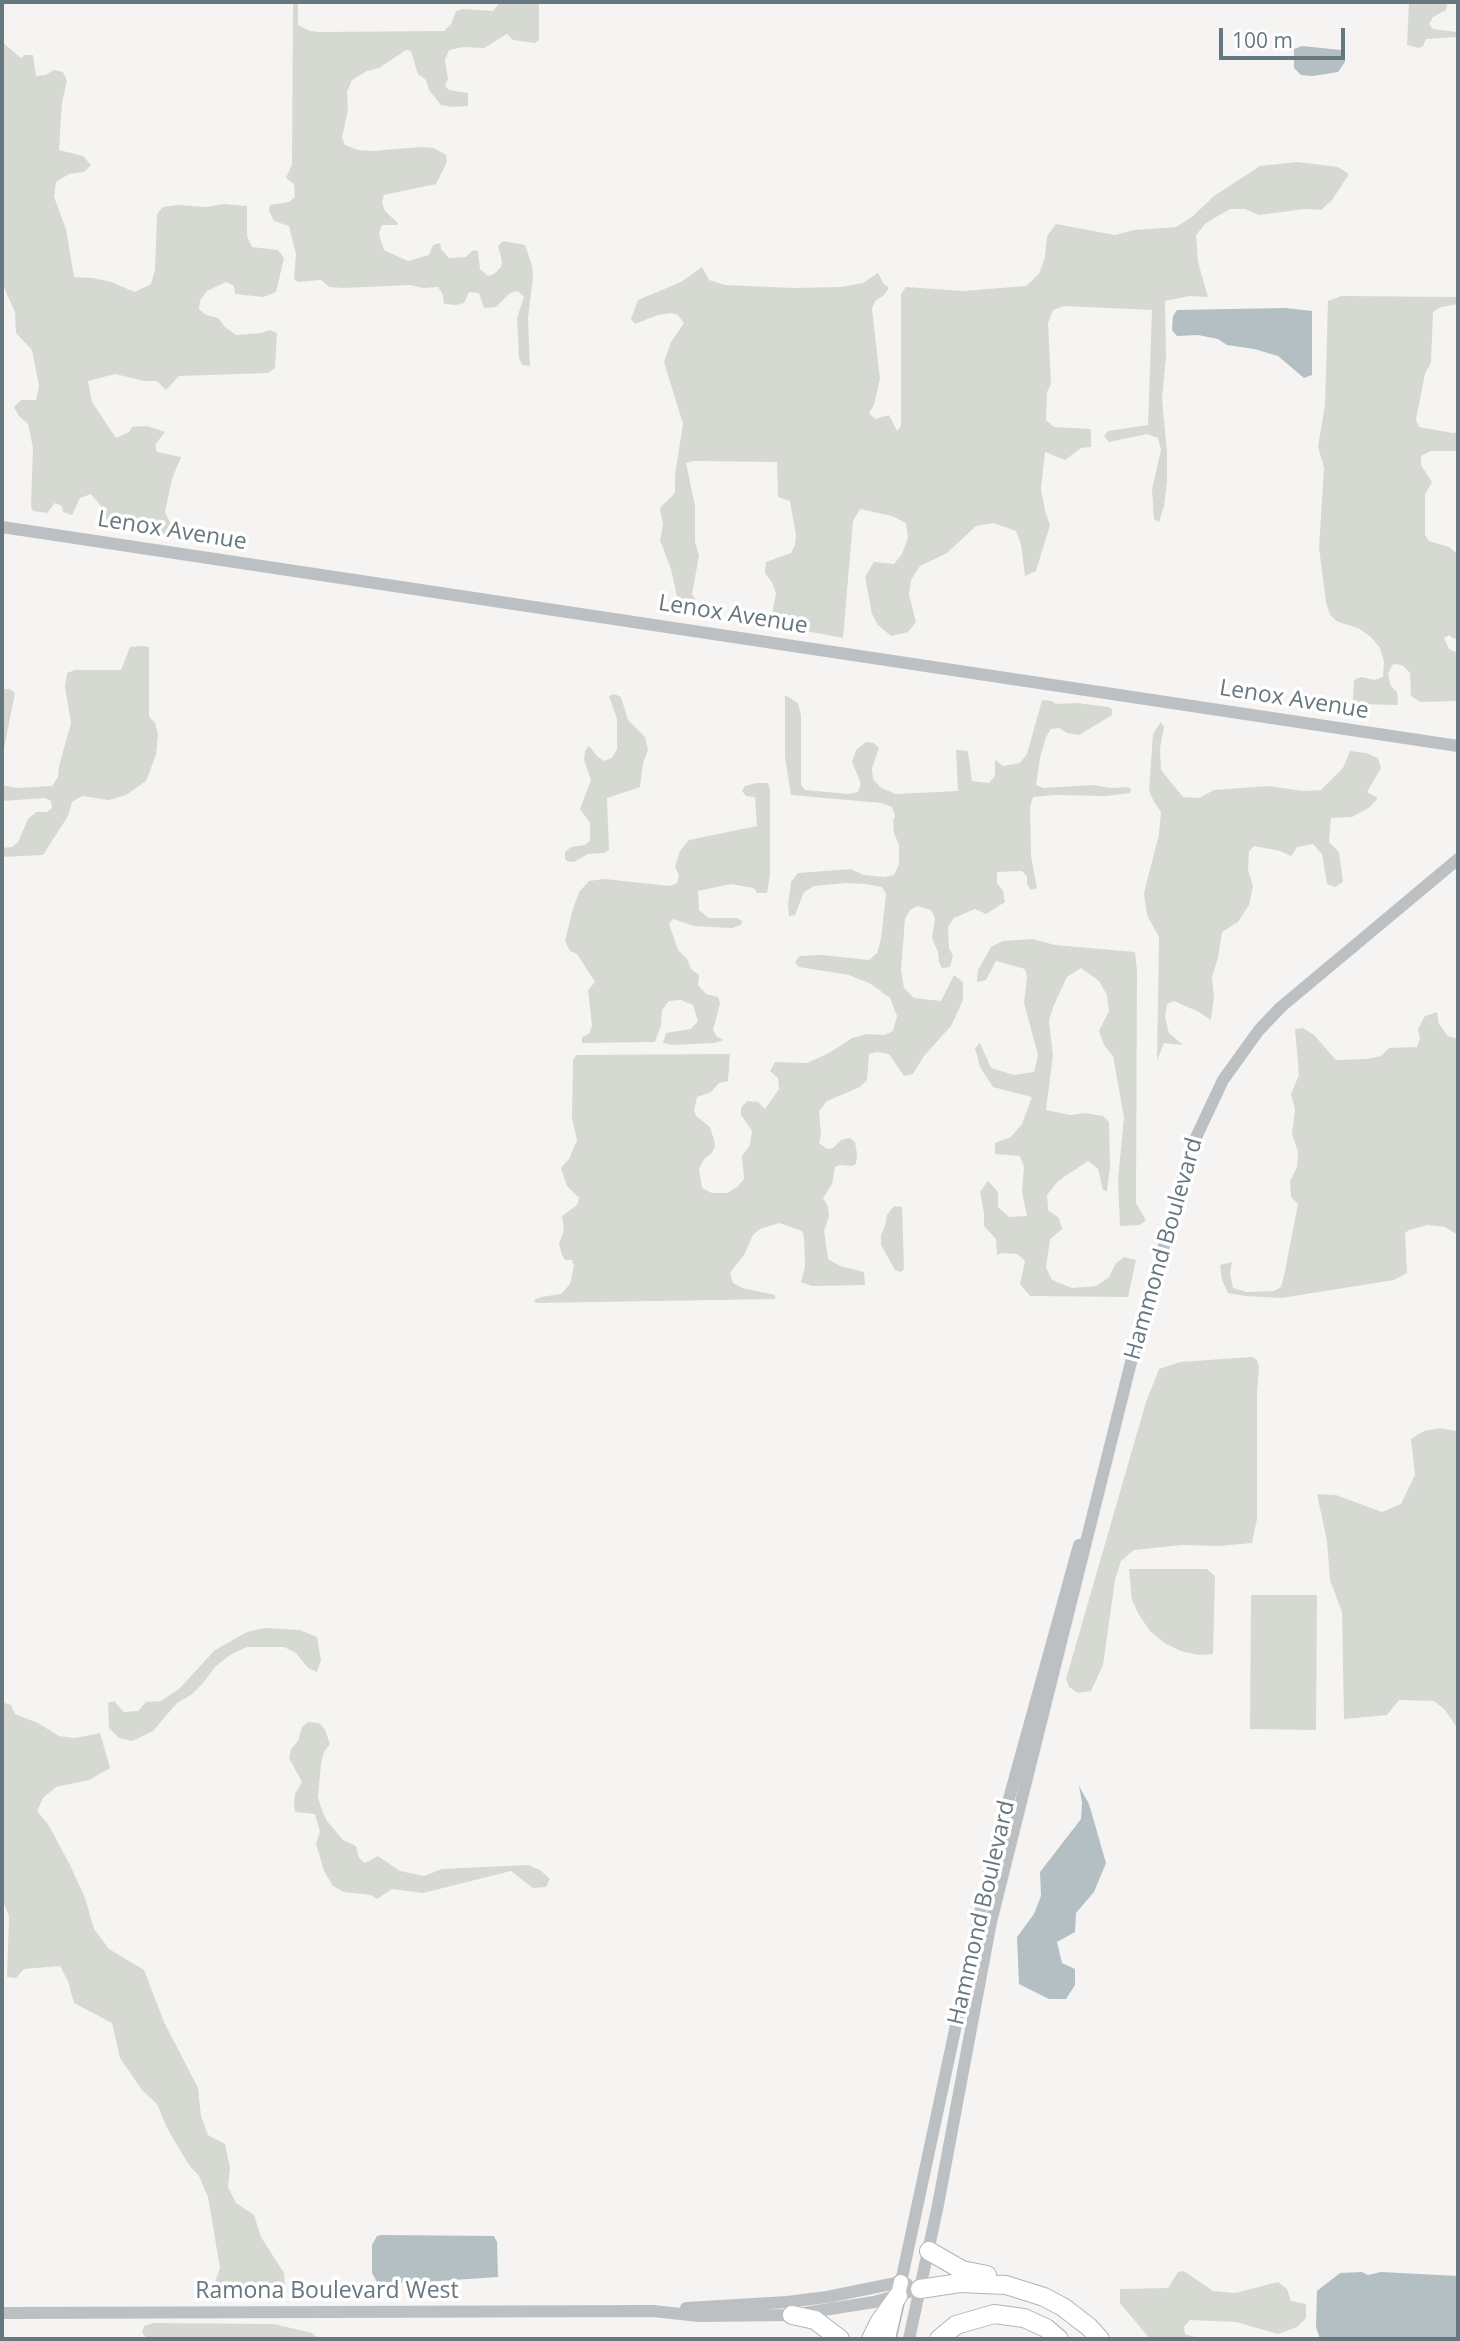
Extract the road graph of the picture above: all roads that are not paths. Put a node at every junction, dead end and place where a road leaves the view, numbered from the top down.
1 (2, 527) edge
2 (1458, 746) edge
3 (1458, 859) edge
4 (1099, 1493) junction
5 (929, 2251) junction
6 (899, 2289) junction
7 (920, 2289) junction
8 (1044, 2297) junction
9 (653, 2311) junction
10 (2, 2313) edge
11 (792, 2315) junction
12 (840, 2339) edge
13 (871, 2339) edge
14 (888, 2339) edge
15 (909, 2339) edge
16 (939, 2339) edge
17 (1059, 2339) edge
18 (1100, 2339) edge

1 - 2 street, Lenox Avenue
3 - 4 street, Hammond Boulevard
4 - 5 street, Hammond Boulevard
4 - 6 street, Hammond Boulevard
5 - 7 street, Hammond Boulevard
5 - 8 highway
6 - 7 street
6 - 9 street, Ramona Boulevard West
6 - 11 street, Ramona Boulevard West
6 - 13 highway
6 - 14 main road, Hammond Boulevard
7 - 8 highway
7 - 15 street, Hammond Boulevard
8 - 18 highway
9 - 10 street, Ramona Boulevard West
9 - 11 street, Ramona Boulevard West
11 - 12 highway
16 - 17 highway

